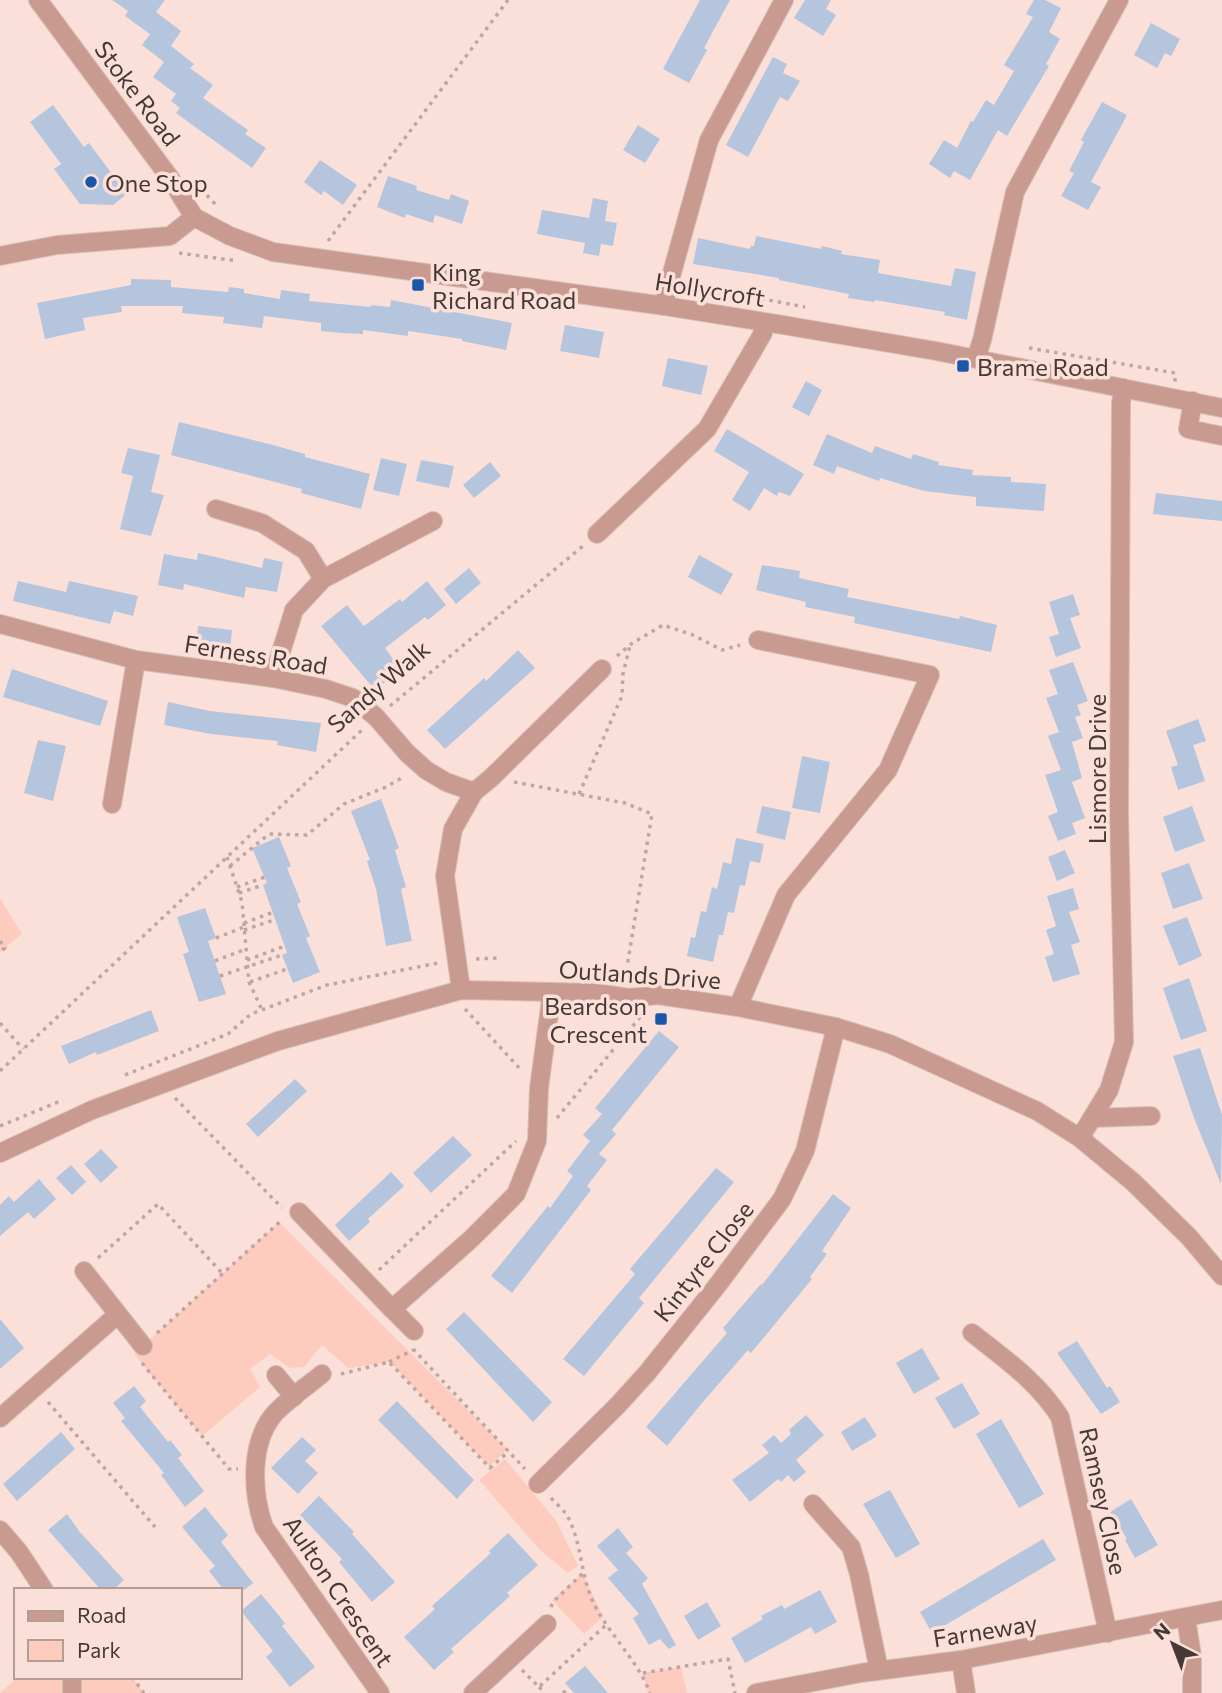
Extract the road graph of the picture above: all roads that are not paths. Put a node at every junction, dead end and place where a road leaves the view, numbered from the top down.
1 (38, 0) edge
2 (783, 0) edge
3 (1119, 0) edge
4 (194, 217) junction
5 (0, 256) edge
6 (665, 306) junction
7 (764, 323) junction
8 (976, 358) junction
9 (1123, 388) junction
10 (1193, 401) junction
11 (1222, 408) edge
12 (1222, 436) edge
13 (216, 509) dead end
14 (433, 521) dead end
15 (597, 534) road end
16 (323, 579) junction
17 (0, 624) edge
18 (758, 640) road end
19 (136, 660) junction
20 (602, 669) road end
21 (273, 678) junction
22 (474, 792) junction
23 (111, 804) dead end
24 (455, 991) junction
25 (552, 992) junction
26 (738, 1007) junction
27 (836, 1027) junction
28 (1151, 1116) dead end
29 (1092, 1118) junction
30 (1080, 1138) junction
31 (0, 1153) edge
32 (299, 1212) dead end
33 (84, 1271) road end
34 (1222, 1276) edge
35 (392, 1309) junction
36 (117, 1315) junction
37 (972, 1333) dead end
38 (410, 1336) road end
39 (143, 1346) road end
40 (328, 1371) road end
41 (276, 1375) dead end
42 (293, 1397) junction
43 (0, 1418) edge
44 (538, 1484) road end
45 (813, 1504) dead end
46 (0, 1530) edge
47 (43, 1588) edge
48 (1222, 1610) edge
49 (1186, 1618) junction
50 (547, 1624) road end
51 (1108, 1633) junction
52 (961, 1660) junction
53 (879, 1670) junction
54 (380, 1693) edge
55 (473, 1693) edge
56 (756, 1693) edge
57 (966, 1693) edge
58 (1192, 1693) edge

1 - 4 street, Stoke Road
2 - 6 street
3 - 8 street
4 - 5 street
4 - 6 street, Hollycroft
6 - 7 street, Hollycroft
7 - 8 street, Hollycroft
7 - 15 street
8 - 9 street, Hollycroft
9 - 10 street, Hollycroft
9 - 29 street, Lismore Drive
10 - 11 street, Hollycroft
10 - 12 street
13 - 16 street
14 - 16 street
16 - 21 street
17 - 19 street, Ferness Road
18 - 26 street
19 - 21 street, Ferness Road
19 - 23 street
20 - 22 street
21 - 22 street, Ferness Road
22 - 24 street
24 - 25 street, Outlands Drive
24 - 31 street, Outlands Drive
25 - 26 street, Outlands Drive
25 - 35 street
26 - 27 street, Outlands Drive
27 - 30 street, Outlands Drive
27 - 44 street, Kintyre Close
28 - 29 street
29 - 30 street, Lismore Drive
30 - 34 street, Outlands Drive
32 - 35 street
33 - 36 street
35 - 38 street
36 - 39 street
36 - 43 street
37 - 51 street, Ramsey Close
40 - 42 street, Aulton Crescent
41 - 42 street
42 - 54 street, Aulton Crescent
45 - 53 street
46 - 47 street
48 - 49 street, Farneway
49 - 51 street, Farneway
49 - 58 street
50 - 55 street
51 - 52 street, Farneway
52 - 53 street, Farneway
52 - 57 street
53 - 56 street, Farneway

